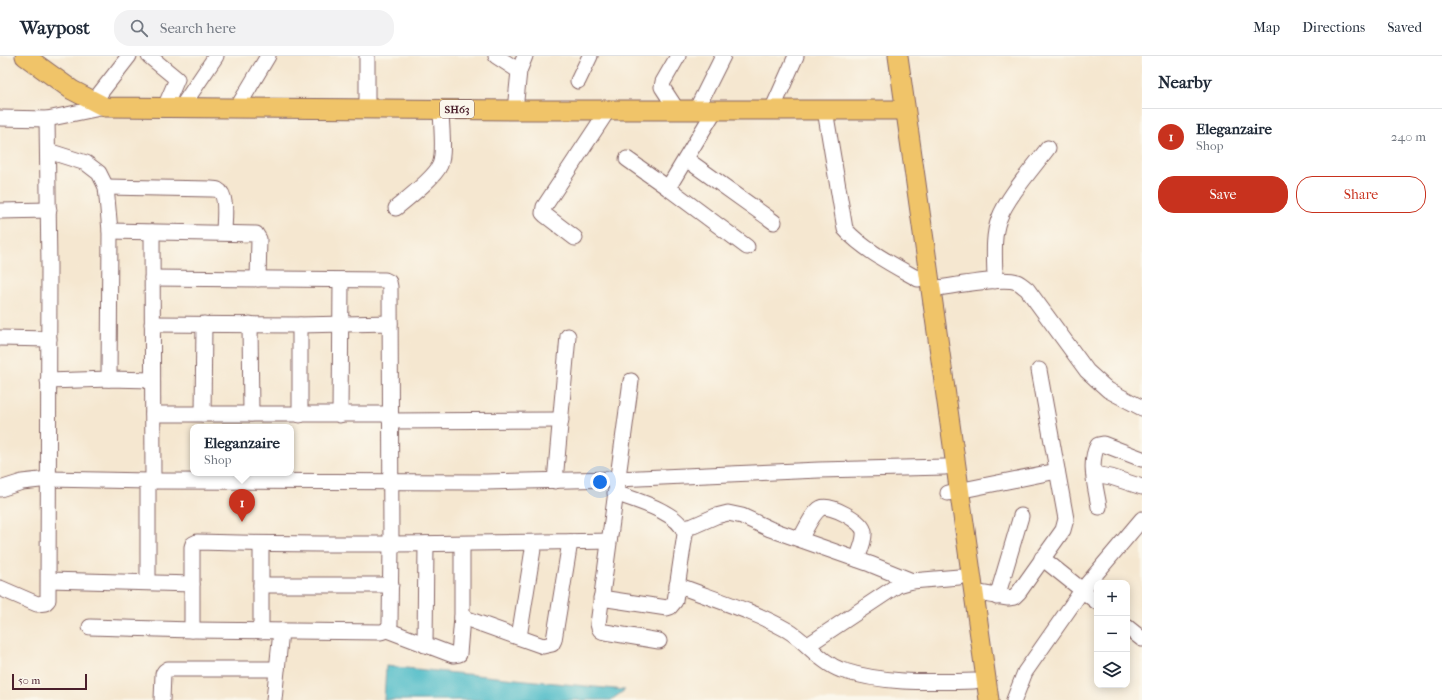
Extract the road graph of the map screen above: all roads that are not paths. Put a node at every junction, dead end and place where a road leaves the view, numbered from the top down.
1 (129, 56) edge
2 (149, 56) edge
3 (216, 56) edge
4 (268, 56) edge
5 (367, 56) edge
6 (496, 56) edge
7 (526, 56) edge
8 (590, 56) edge
9 (678, 56) edge
10 (724, 56) edge
11 (796, 56) edge
12 (886, 56) edge
13 (898, 56) edge
14 (35, 59) edge
15 (519, 71) junction
16 (578, 81) dead end
17 (100, 104) junction
18 (173, 108) junction
19 (237, 108) junction
20 (367, 109) junction
21 (441, 109) junction
22 (515, 110) junction
23 (608, 110) junction
24 (677, 110) junction
25 (696, 110) junction
26 (715, 110) junction
27 (772, 110) junction
28 (825, 110) junction
29 (900, 110) junction
30 (0, 118) edge
31 (47, 119) junction
32 (1048, 148) dead end
33 (48, 151) junction
34 (627, 159) dead end
35 (686, 159) junction
36 (106, 187) junction
37 (668, 188) junction
38 (396, 208) dead end
39 (49, 210) junction
40 (0, 211) edge
41 (774, 222) dead end
42 (110, 231) junction
43 (152, 232) junction
44 (224, 232) junction
45 (574, 238) dead end
46 (747, 247) dead end
47 (152, 278) junction
48 (258, 279) junction
49 (341, 280) junction
50 (995, 281) junction
51 (924, 284) junction
52 (390, 323) junction
53 (152, 324) junction
54 (204, 324) junction
55 (250, 324) junction
56 (341, 324) junction
57 (300, 325) junction
58 (568, 336) dead end
59 (0, 338) edge
60 (49, 339) junction
61 (1039, 370) dead end
62 (109, 379) junction
63 (152, 380) junction
64 (48, 381) junction
65 (631, 381) dead end
66 (1142, 408) edge
67 (153, 414) junction
68 (203, 414) junction
69 (251, 414) junction
70 (300, 415) junction
71 (340, 415) junction
72 (390, 418) junction
73 (560, 420) junction
74 (1142, 459) edge
75 (945, 467) junction
76 (1057, 470) junction
77 (1094, 474) junction
78 (49, 479) junction
79 (150, 481) junction
80 (555, 481) junction
81 (391, 482) junction
82 (616, 486) junction
83 (1142, 487) edge
84 (0, 489) edge
85 (954, 491) junction
86 (1098, 507) dead end
87 (1021, 516) dead end
88 (1142, 519) edge
89 (684, 528) junction
90 (800, 539) junction
91 (609, 541) junction
92 (570, 542) junction
93 (534, 543) junction
94 (261, 544) junction
95 (391, 544) junction
96 (426, 544) junction
97 (462, 544) junction
98 (1042, 558) junction
99 (858, 559) junction
100 (960, 577) junction
101 (49, 580) junction
102 (912, 581) junction
103 (148, 582) junction
104 (192, 584) junction
105 (261, 585) junction
106 (677, 585) junction
107 (391, 586) junction
108 (0, 588) edge
109 (973, 592) junction
110 (1089, 595) edge
111 (997, 597) junction
112 (602, 598) junction
113 (462, 617) junction
114 (90, 627) dead end
115 (1130, 629) edge
116 (192, 630) junction
117 (388, 630) junction
118 (261, 631) junction
119 (281, 631) junction
120 (519, 637) junction
121 (1142, 639) edge
122 (659, 641) dead end
123 (425, 645) junction
124 (808, 645) junction
125 (277, 670) junction
126 (974, 681) junction
127 (162, 700) edge
128 (274, 700) edge
129 (976, 700) edge
130 (989, 700) edge
131 (1014, 700) edge

1 - 17 street
2 - 18 street
3 - 18 street
4 - 19 street
5 - 20 street
6 - 15 street
7 - 15 street
8 - 16 street
9 - 24 street
10 - 25 street
11 - 27 street
12 - 29 main road
13 - 29 main road
14 - 17 main road, SH63
15 - 22 street
17 - 18 main road, SH63
17 - 31 street
18 - 19 main road, SH63
19 - 20 main road, SH63
20 - 21 main road, SH63
21 - 22 main road, SH63
21 - 38 street
22 - 23 main road, SH63
23 - 24 main road, SH63
23 - 45 street
24 - 25 main road, SH63
25 - 26 main road, SH63
26 - 27 main road, SH63
26 - 35 street
27 - 28 main road, SH63
28 - 29 main road, SH63
28 - 51 street
29 - 51 main road
30 - 31 street
31 - 33 street
32 - 50 street
33 - 36 street
33 - 39 street
34 - 37 street
35 - 37 street
35 - 41 street
36 - 42 street
36 - 44 street
37 - 46 street
39 - 40 street
39 - 60 street
42 - 43 street
42 - 62 street
43 - 44 street
43 - 47 street
44 - 48 street
47 - 48 street
47 - 53 street
48 - 49 street
49 - 52 street
49 - 56 street
50 - 51 street
50 - 66 street
51 - 75 main road
51 - 85 main road
52 - 56 street
52 - 72 street
53 - 54 street
53 - 63 street
54 - 55 street
54 - 68 street
55 - 57 street
55 - 69 street
56 - 57 street
56 - 71 street
57 - 70 street
58 - 73 street
59 - 60 street
60 - 64 street
61 - 76 street
62 - 63 street
62 - 64 street
63 - 67 street
64 - 78 street
65 - 82 street
67 - 68 street
67 - 79 street
68 - 69 street
69 - 70 street
70 - 71 street
71 - 72 street
72 - 73 street
72 - 81 street
73 - 80 street
74 - 77 street
75 - 82 street
75 - 85 main road
76 - 85 street
76 - 98 street
77 - 83 street
77 - 86 street
78 - 79 street
78 - 84 street
78 - 101 street
79 - 81 street
79 - 103 street
80 - 81 street
80 - 82 street
81 - 95 street
82 - 89 street
82 - 91 street
85 - 100 main road
85 - 109 main road
87 - 111 street
88 - 110 street
89 - 90 street
89 - 106 street
90 - 99 street
90 - 99 street
91 - 92 street
91 - 112 street
92 - 93 street
92 - 120 street
93 - 97 street
93 - 120 street
94 - 95 street
94 - 104 street
94 - 105 street
95 - 96 street
95 - 107 street
96 - 97 street
96 - 123 street
97 - 113 street
98 - 110 street
98 - 111 street
99 - 102 street
100 - 102 street
100 - 126 main road
101 - 103 street
101 - 108 street
102 - 124 street
103 - 104 street
104 - 116 street
105 - 107 street
105 - 118 street
106 - 112 street
106 - 124 street
107 - 117 street
109 - 111 street
109 - 130 main road
110 - 131 street
112 - 122 street
113 - 120 street
113 - 123 street
114 - 116 street
115 - 121 street
116 - 118 street
117 - 119 street
117 - 123 street
118 - 119 street
119 - 125 street
124 - 126 street
125 - 127 street
125 - 128 street
126 - 129 main road

